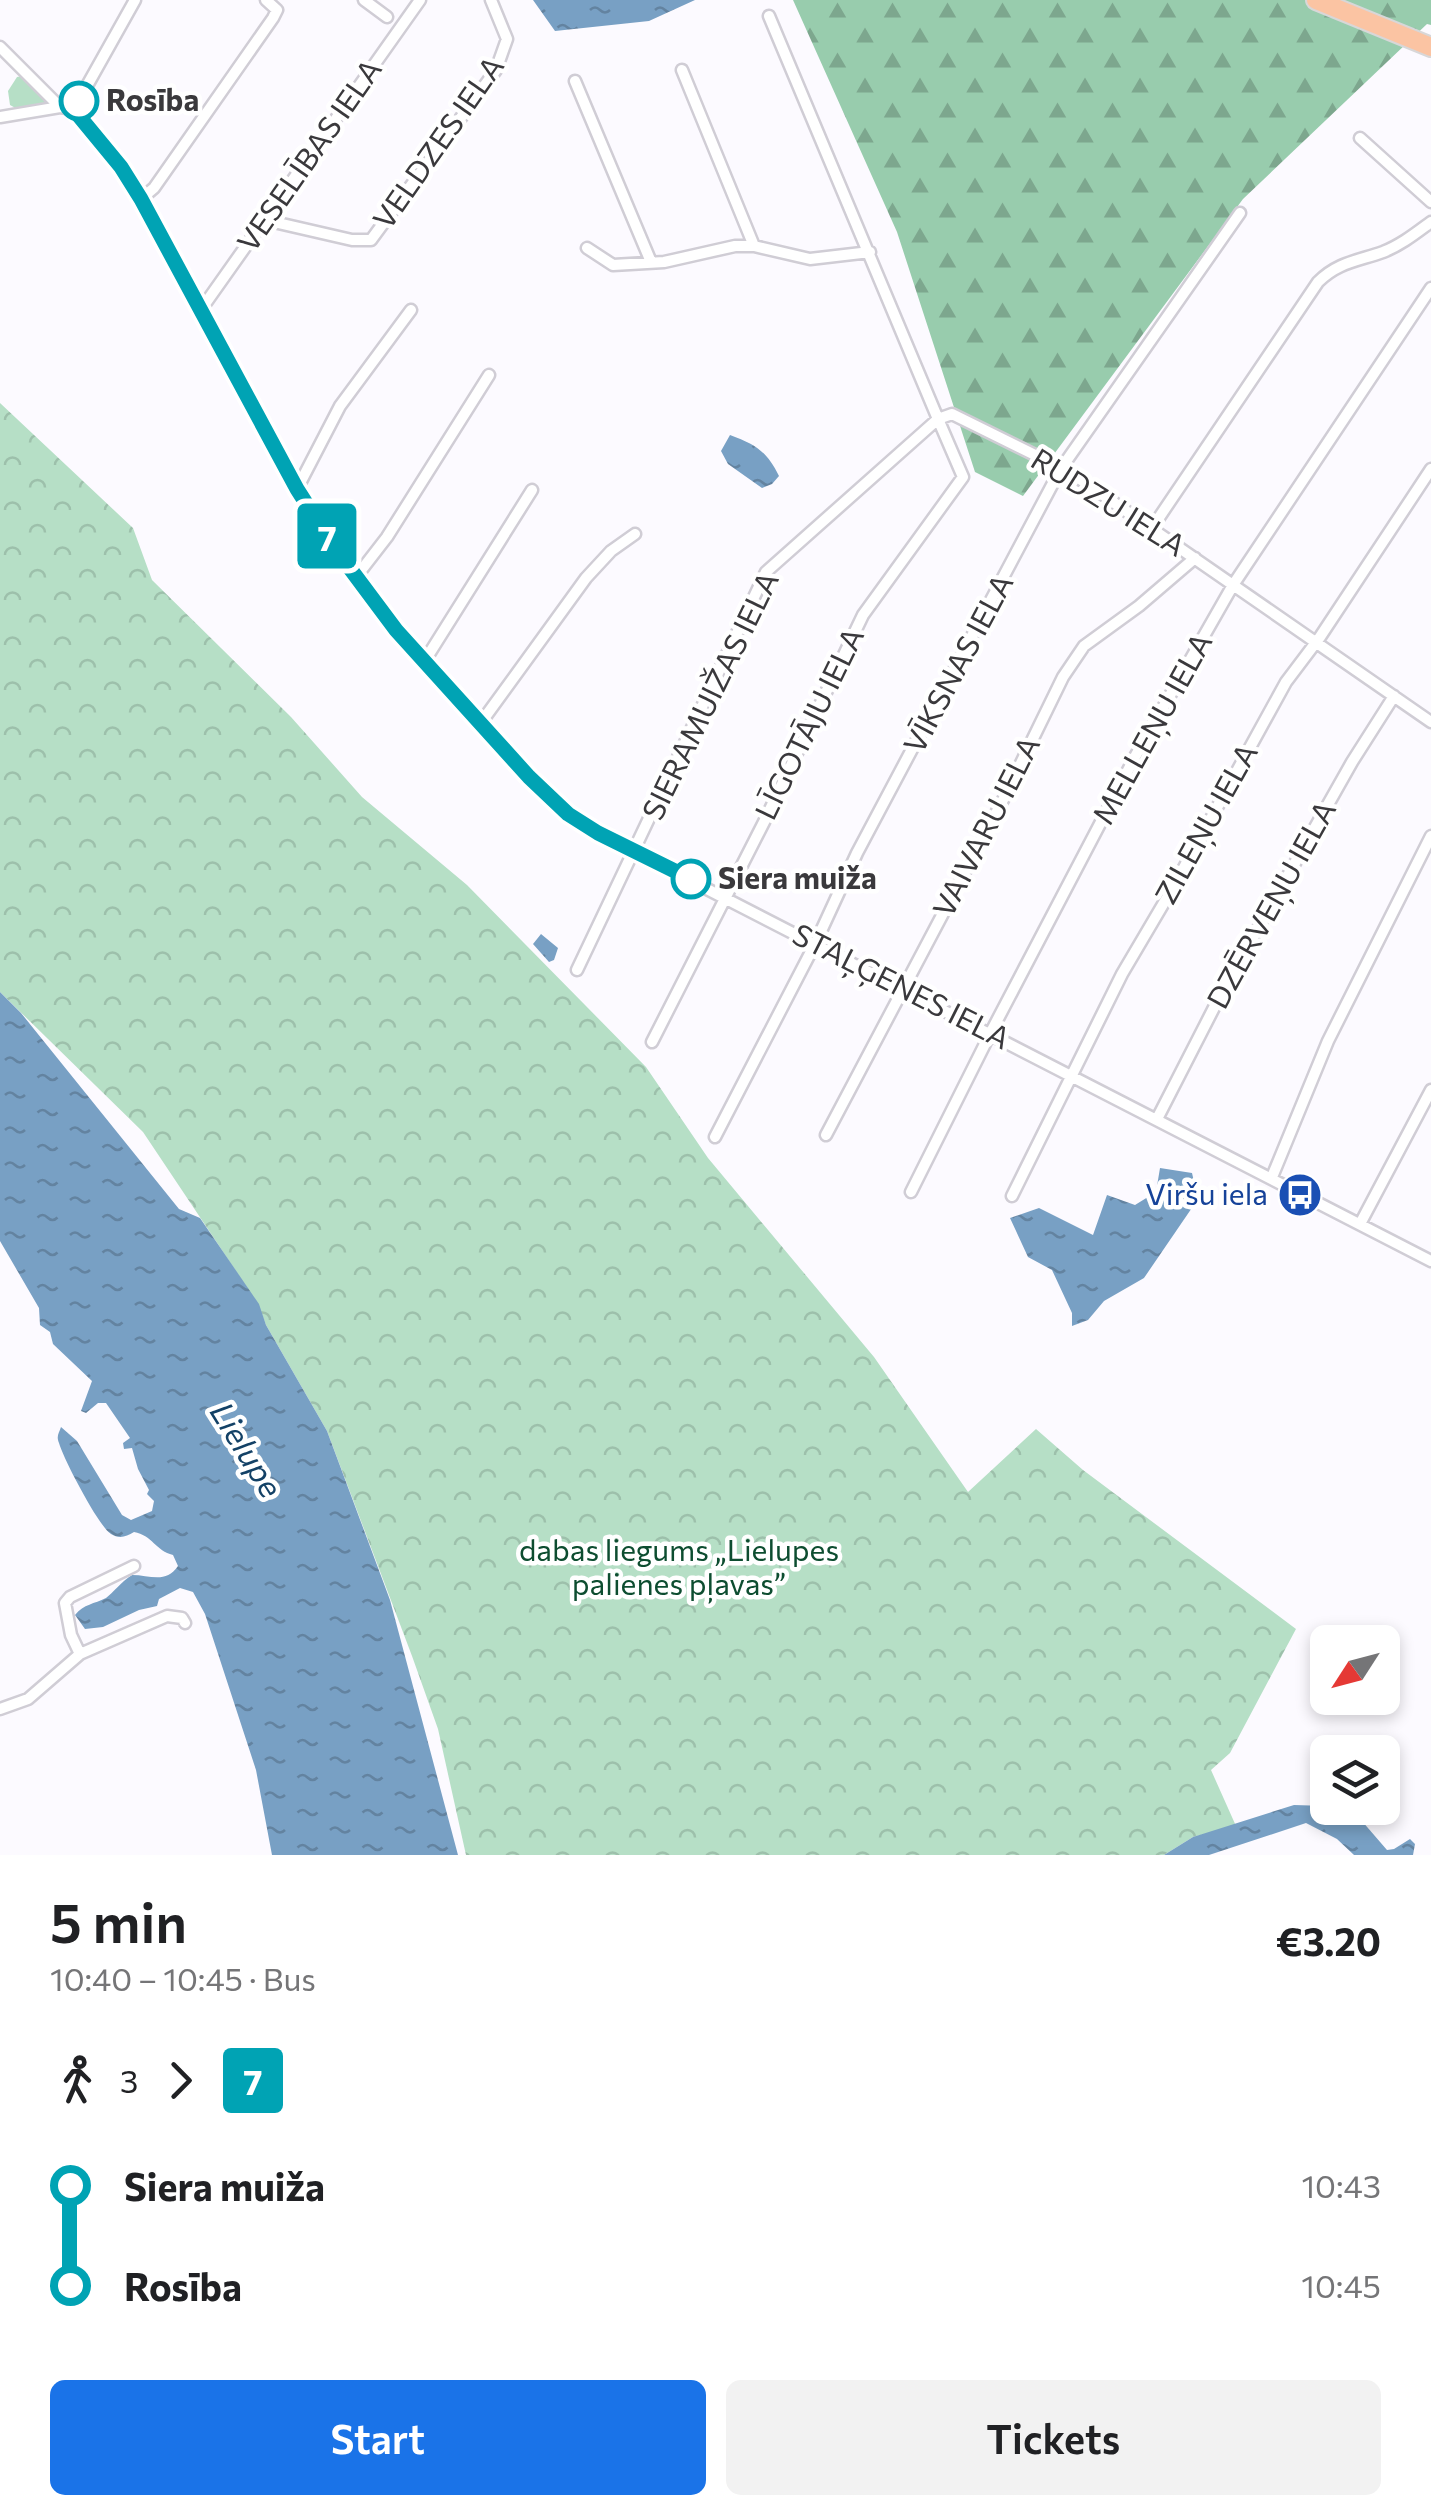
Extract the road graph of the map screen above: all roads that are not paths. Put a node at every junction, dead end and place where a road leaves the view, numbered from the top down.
1 (135, 0) edge
2 (266, 0) edge
3 (364, 0) edge
4 (420, 0) edge
5 (492, 0) edge
6 (1316, 0) edge
7 (770, 16) dead end
8 (388, 17) dead end
9 (0, 47) edge
10 (1431, 47) edge
11 (682, 70) dead end
12 (576, 81) dead end
13 (60, 107) junction
14 (74, 110) junction
15 (0, 118) edge
16 (1360, 138) dead end
17 (141, 199) junction
18 (1431, 202) edge
19 (1240, 214) dead end
20 (265, 220) junction
21 (1431, 222) edge
22 (754, 246) junction
23 (587, 248) dead end
24 (870, 252) junction
25 (651, 262) junction
26 (1431, 288) edge
27 (411, 310) dead end
28 (200, 311) junction
29 (489, 374) dead end
30 (938, 419) junction
31 (1431, 469) edge
32 (1060, 470) junction
33 (297, 489) junction
34 (532, 490) dead end
35 (1152, 528) junction
36 (635, 534) dead end
37 (1195, 558) junction
38 (356, 577) junction
39 (1234, 584) junction
40 (1316, 642) junction
41 (424, 662) junction
42 (1394, 696) junction
43 (1431, 722) edge
44 (480, 724) junction
45 (1431, 836) edge
46 (634, 851) junction
47 (727, 897) junction
48 (816, 942) junction
49 (578, 970) dead end
50 (904, 988) junction
51 (990, 1032) junction
52 (652, 1042) dead end
53 (1071, 1075) junction
54 (1431, 1090) edge
55 (1157, 1119) junction
56 (826, 1135) dead end
57 (714, 1137) dead end
58 (1272, 1177) junction
59 (912, 1192) dead end
60 (1012, 1196) dead end
61 (1360, 1224) junction
62 (1431, 1261) edge
63 (134, 1566) dead end
64 (185, 1623) dead end
65 (80, 1654) junction
66 (0, 1709) edge

1 - 14 street
2 - 17 street
3 - 8 street, VESELĪBAS IELA
4 - 20 street, VESELĪBAS IELA
5 - 20 street, VELDZES IELA
6 - 10 highway
7 - 24 street
9 - 13 street
11 - 22 street
12 - 25 street
13 - 14 street
13 - 15 street
14 - 17 street, STAĻĢENES IELA
16 - 18 street
17 - 28 street, STAĻĢENES IELA
19 - 32 street, VĪKSNAS IELA
20 - 28 street, VESELĪBAS IELA
21 - 35 street
22 - 24 street
22 - 25 street
23 - 25 street
24 - 30 street
26 - 39 street, MELLEŅU IELA
27 - 33 street
28 - 33 street, STAĻĢENES IELA
29 - 38 street
30 - 32 street, RUDZU IELA
30 - 46 street, SIERAMUIŽAS IELA
30 - 47 street, LĪGOTĀJU IELA
31 - 40 street, ZILEŅU IELA
32 - 35 street, RUDZU IELA
32 - 48 street, VĪKSNAS IELA
33 - 38 street, STAĻĢENES IELA
34 - 41 street
35 - 37 street, RUDZU IELA
36 - 44 street
37 - 39 street, RUDZU IELA
37 - 50 street, VAIVARU IELA
38 - 41 street, STAĻĢENES IELA
39 - 40 street, RUDZU IELA
39 - 51 street, MELLEŅU IELA
40 - 42 street, RUDZU IELA
40 - 53 street, ZILEŅU IELA
41 - 44 street, STAĻĢENES IELA
42 - 43 street, RUDZU IELA
42 - 55 street, DZĒRVEŅU IELA
44 - 46 street, STAĻĢENES IELA
45 - 58 street
46 - 47 street, STAĻĢENES IELA
46 - 49 street, SIERAMUIŽAS IELA
47 - 48 street, STAĻĢENES IELA
47 - 52 street, LĪGOTĀJU IELA
48 - 50 street, STAĻĢENES IELA
48 - 57 street, VĪKSNAS IELA
50 - 51 street, STAĻĢENES IELA
50 - 56 street, VAIVARU IELA
51 - 53 street, STAĻĢENES IELA
51 - 59 street, MELLEŅU IELA
53 - 55 street, STAĻĢENES IELA
53 - 60 street, ZILEŅU IELA
54 - 61 street
55 - 58 street, STAĻĢENES IELA
58 - 61 street, STAĻĢENES IELA
61 - 62 street, STAĻĢENES IELA
63 - 65 street
64 - 65 street
65 - 66 street

